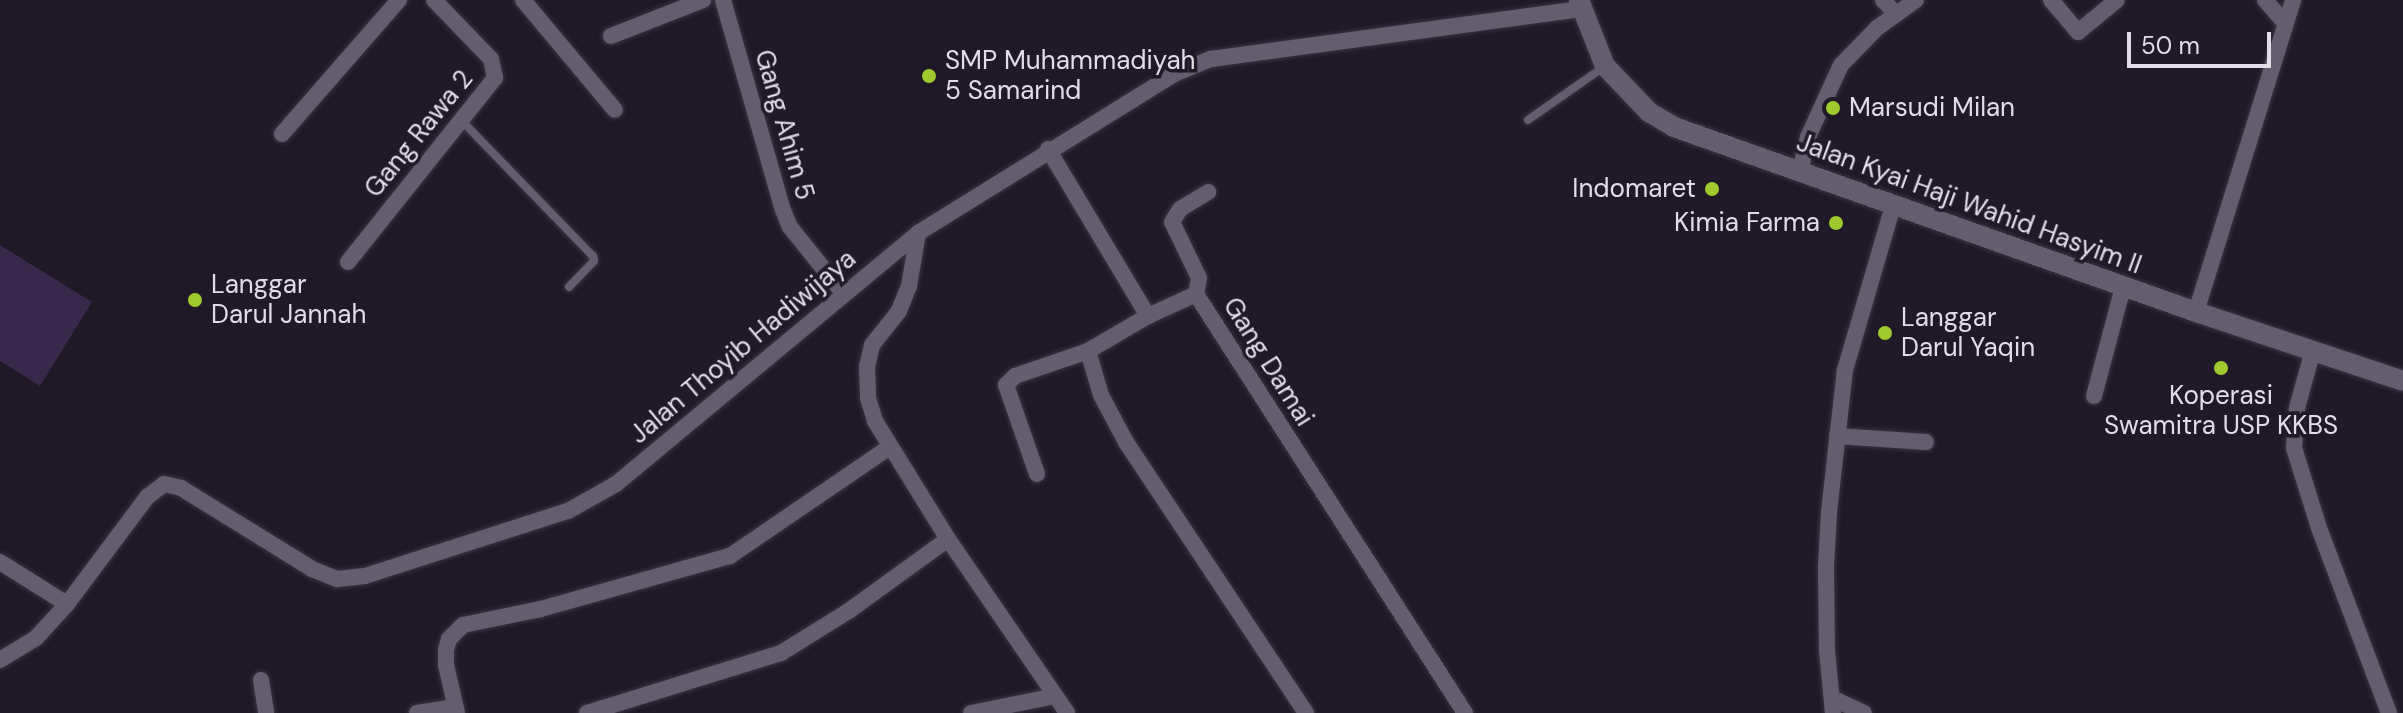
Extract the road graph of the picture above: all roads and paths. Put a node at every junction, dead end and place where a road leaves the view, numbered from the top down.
1 (399, 0) edge
2 (434, 0) edge
3 (523, 0) edge
4 (703, 0) edge
5 (723, 0) edge
6 (1883, 0) edge
7 (1916, 0) edge
8 (2051, 0) edge
9 (2117, 0) edge
10 (2265, 0) edge
11 (2293, 0) edge
12 (1581, 5) edge
13 (1896, 14) junction
14 (2285, 23) junction
15 (611, 36) dead end
16 (1605, 66) junction
17 (615, 110) dead end
18 (461, 120) junction
19 (1528, 120) dead end
20 (282, 134) dead end
21 (1048, 149) junction
22 (1800, 172) junction
23 (1208, 192) dead end
24 (1893, 206) junction
25 (918, 233) junction
26 (348, 262) dead end
27 (569, 287) dead end
28 (2123, 287) junction
29 (843, 293) junction
30 (1196, 294) junction
31 (2196, 312) junction
32 (1148, 316) junction
33 (2313, 350) junction
34 (1088, 351) junction
35 (2403, 381) edge
36 (2094, 396) dead end
37 (1837, 436) junction
38 (1926, 442) dead end
39 (890, 447) junction
40 (1037, 474) dead end
41 (948, 539) junction
42 (0, 562) edge
43 (67, 604) junction
44 (0, 660) edge
45 (261, 680) dead end
46 (1055, 696) junction
47 (1833, 706) edge
48 (456, 710) edge
49 (266, 713) edge
50 (417, 713) edge
51 (587, 713) edge
52 (971, 713) edge
53 (1067, 713) edge
54 (1306, 713) edge
55 (1465, 713) edge
56 (1864, 713) edge
57 (2389, 713) edge

1 - 20 street
2 - 18 street, Gang Rawa 2
3 - 17 street
4 - 15 street
5 - 29 street, Gang Ahim 5
6 - 13 street
7 - 13 street
8 - 9 street
10 - 14 street
11 - 14 street
12 - 16 street, Jalan Kyai Haji Wahid Hasyim II
12 - 21 street, Jalan Thoyib Hadiwijaya
13 - 22 street
14 - 31 street
16 - 19 lane
16 - 22 street, Jalan Kyai Haji Wahid Hasyim II
18 - 26 street, Gang Rawa 2
18 - 27 lane
21 - 25 street, Jalan Thoyib Hadiwijaya
21 - 32 street
22 - 24 street, Jalan Kyai Haji Wahid Hasyim II
23 - 30 street
24 - 28 street, Jalan Kyai Haji Wahid Hasyim II
24 - 37 street
25 - 29 street, Jalan Thoyib Hadiwijaya
25 - 39 street
28 - 31 street, Jalan Kyai Haji Wahid Hasyim II
28 - 36 street
29 - 43 street, Jalan Thoyib Hadiwijaya
30 - 32 street, Gang Damai
30 - 55 street, Gang Damai
31 - 33 street, Jalan Kyai Haji Wahid Hasyim II
32 - 34 street, Gang Damai
33 - 35 street, Jalan Kyai Haji Wahid Hasyim II
33 - 57 street
34 - 40 street, Gang Damai
34 - 54 street
37 - 38 street
37 - 47 street
39 - 41 street
39 - 48 street
41 - 46 street
41 - 51 street
42 - 43 street
43 - 44 street, Jalan Thoyib Hadiwijaya
45 - 49 street
46 - 52 street
46 - 53 street
47 - 56 street
48 - 50 street

